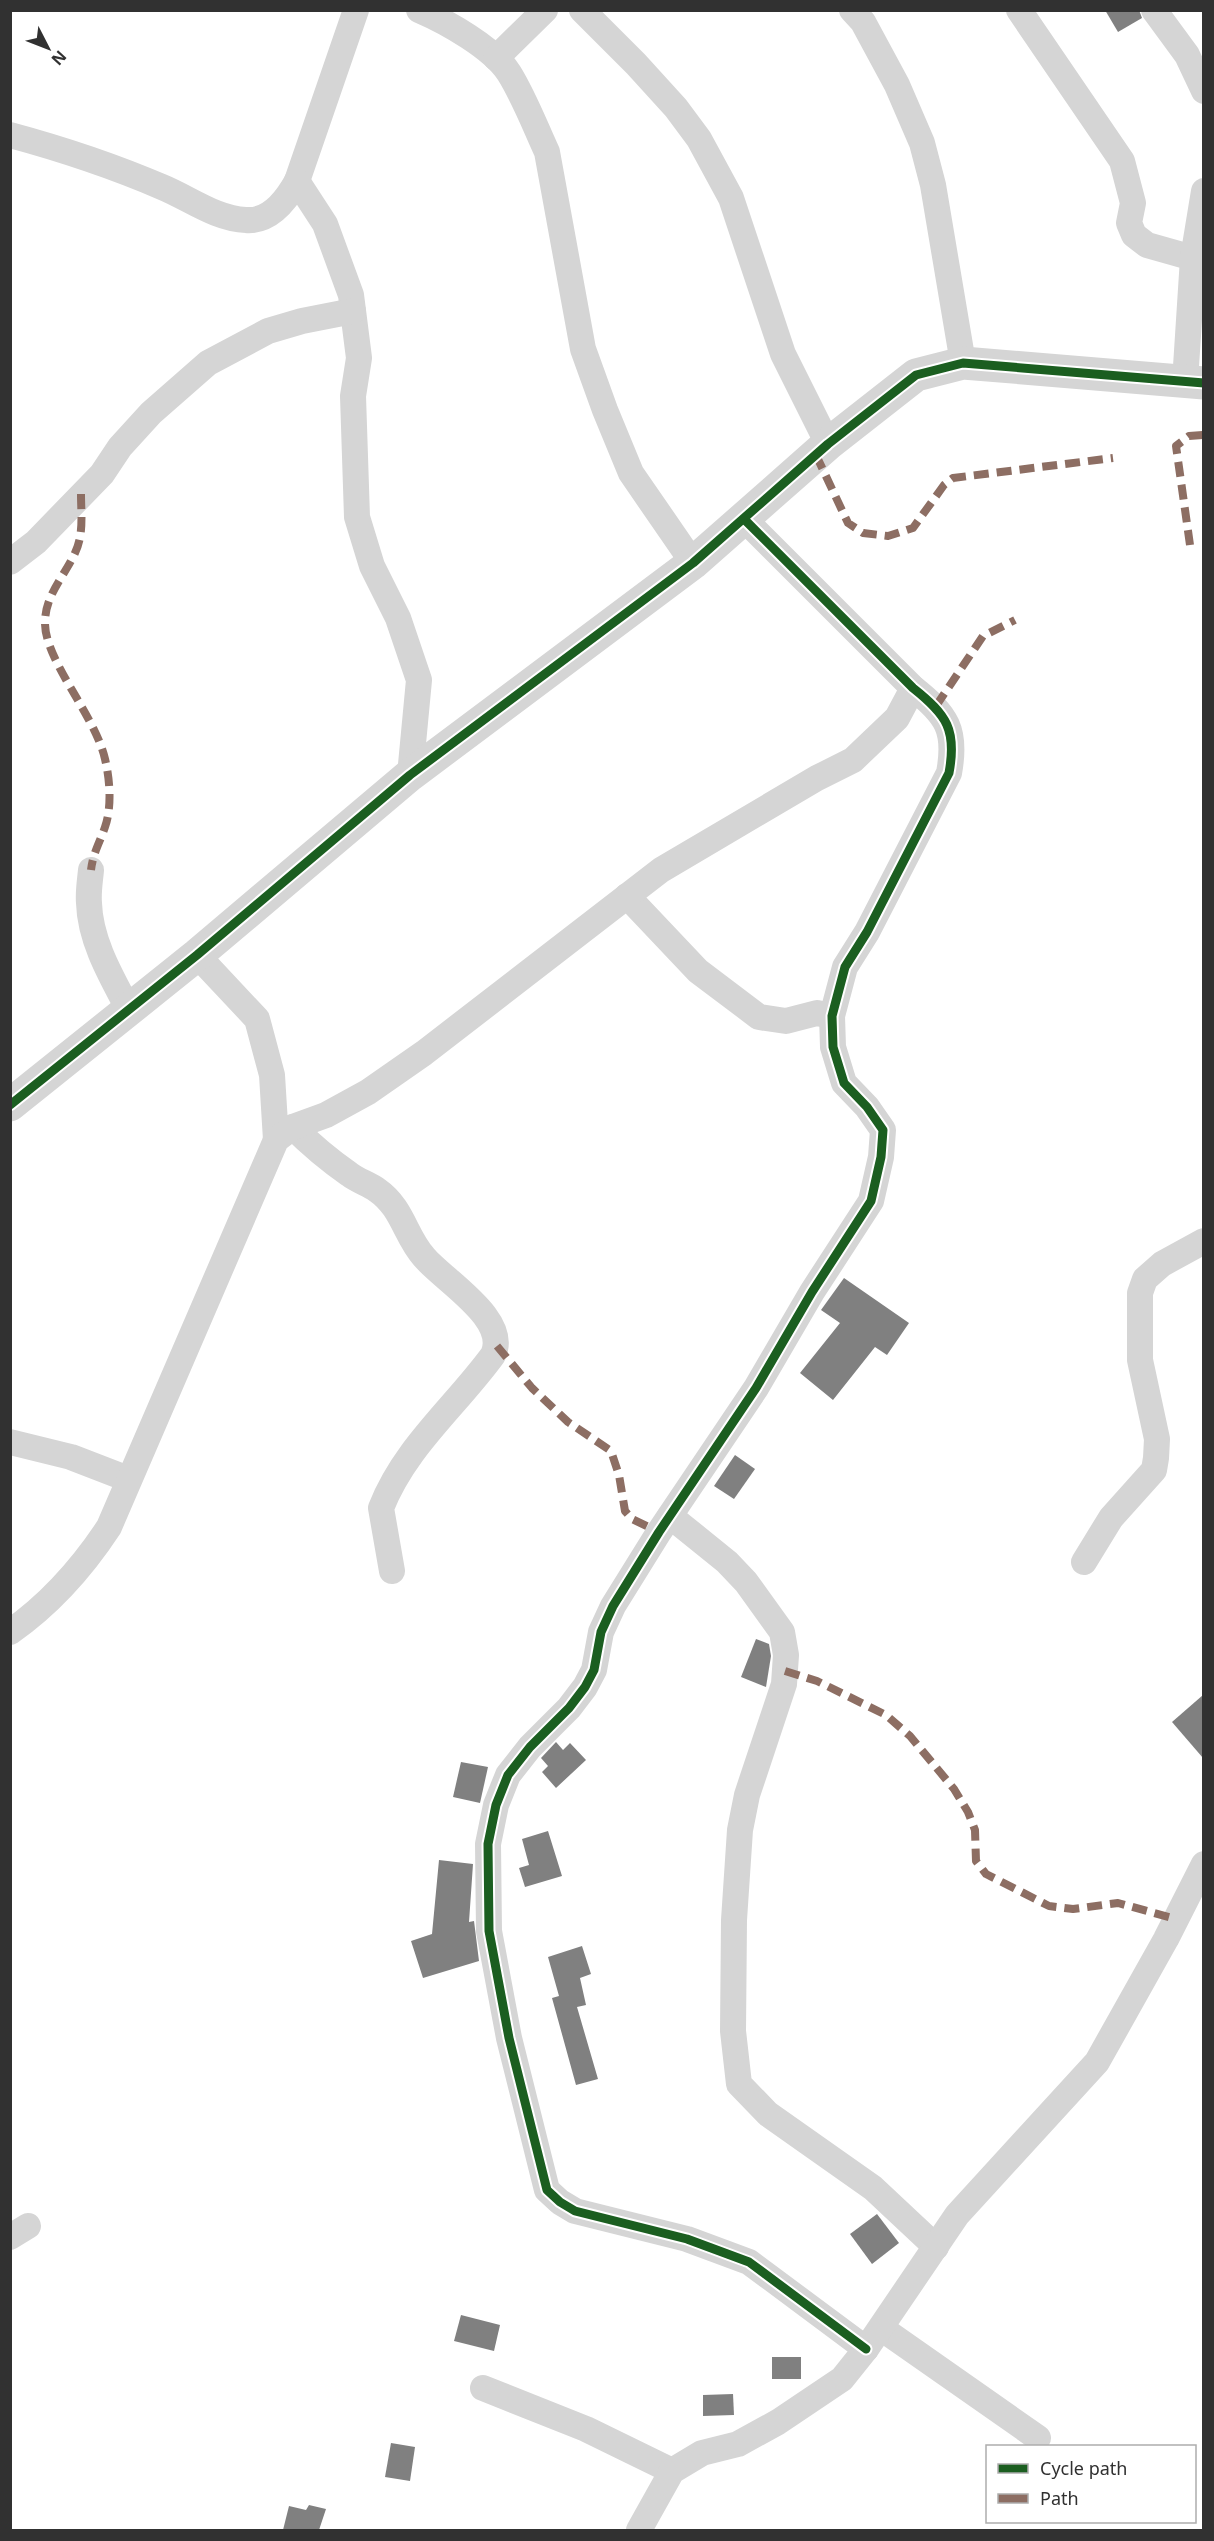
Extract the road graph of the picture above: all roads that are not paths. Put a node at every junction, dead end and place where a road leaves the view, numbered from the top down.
1 (356, 10) edge
2 (419, 10) edge
3 (545, 10) edge
4 (582, 10) edge
5 (852, 10) edge
6 (1019, 10) edge
7 (1154, 10) edge
8 (496, 58) junction
9 (1203, 91) edge
10 (10, 135) edge
11 (297, 181) junction
12 (1203, 191) edge
13 (1193, 258) junction
14 (353, 311) junction
15 (963, 363) junction
16 (1194, 382) edge
17 (828, 444) junction
18 (744, 519) junction
19 (10, 562) edge
20 (693, 563) junction
21 (913, 688) junction
22 (411, 775) junction
23 (91, 870) dead end
24 (627, 896) junction
25 (197, 955) junction
26 (129, 1010) junction
27 (832, 1016) junction
28 (10, 1105) edge
29 (285, 1134) junction
30 (1203, 1241) edge
31 (10, 1442) edge
32 (128, 1479) junction
33 (670, 1516) junction
34 (1084, 1563) dead end
35 (392, 1571) dead end
36 (10, 1632) edge
37 (1203, 1864) edge
38 (936, 2247) junction
39 (881, 2328) junction
40 (866, 2349) junction
41 (483, 2388) dead end
42 (1038, 2438) dead end
43 (672, 2471) junction
44 (639, 2530) edge

1 - 11 street
2 - 8 street
3 - 8 street
4 - 17 street
5 - 15 street
6 - 13 street
7 - 9 street
8 - 20 street
10 - 11 street
11 - 14 street
12 - 13 street
13 - 16 street
14 - 19 street
14 - 22 street
15 - 16 street
15 - 17 street
17 - 18 street
18 - 20 street
18 - 21 street
20 - 22 street
21 - 24 street
21 - 27 street
22 - 25 street
23 - 26 street
24 - 27 street
24 - 29 street
25 - 26 street
25 - 29 street
26 - 28 street
27 - 33 street
29 - 32 street
29 - 35 street
30 - 34 street
31 - 32 street
32 - 36 street
33 - 38 street
33 - 40 street
37 - 38 street
38 - 39 street
39 - 40 street
39 - 42 street
40 - 43 street
41 - 43 street
43 - 44 street

